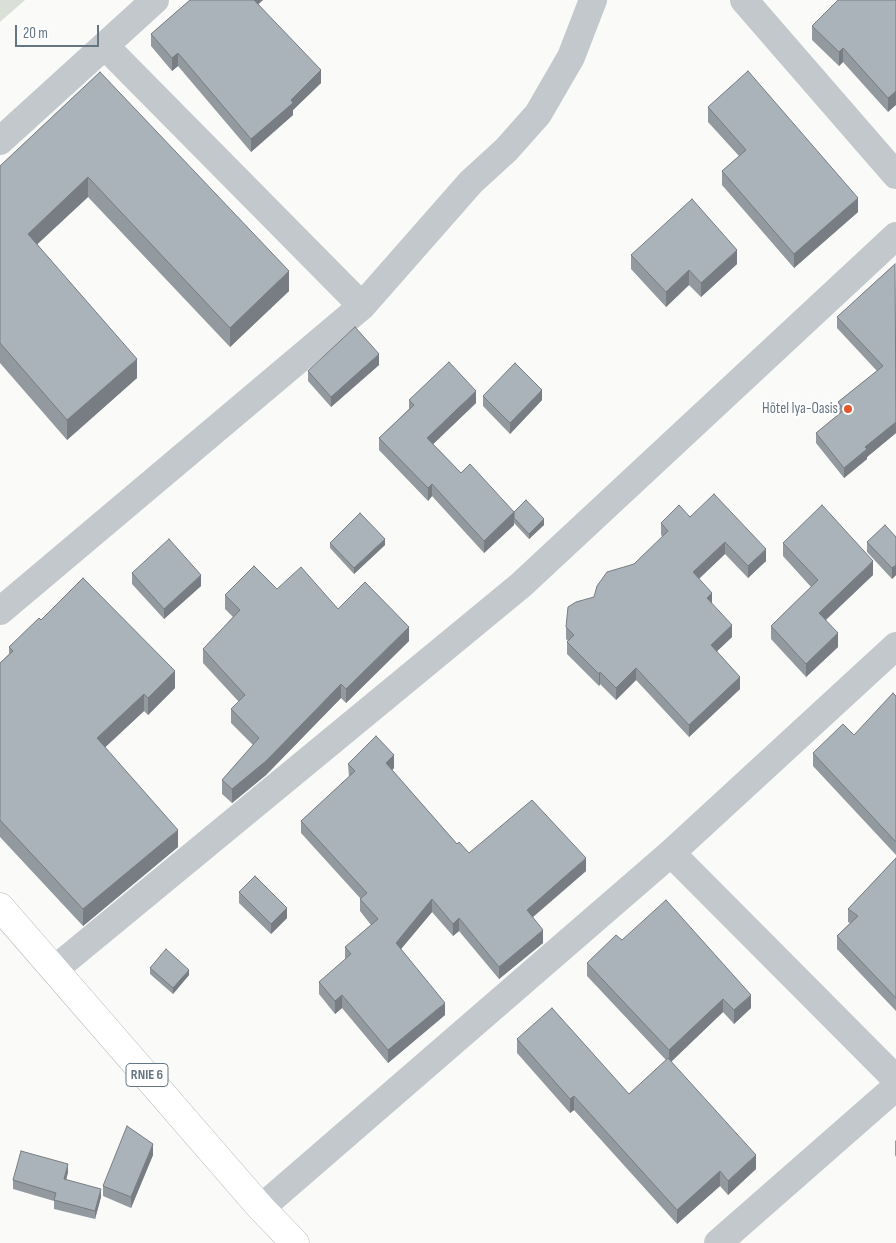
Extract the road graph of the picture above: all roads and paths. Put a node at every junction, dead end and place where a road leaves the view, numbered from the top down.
1 (155, 0) edge
2 (593, 0) edge
3 (744, 0) edge
4 (105, 46) junction
5 (0, 141) edge
6 (896, 175) edge
7 (896, 236) edge
8 (362, 306) junction
9 (0, 611) edge
10 (896, 646) edge
11 (671, 853) junction
12 (0, 907) edge
13 (55, 969) junction
14 (896, 1079) edge
15 (896, 1088) edge
16 (261, 1208) junction
17 (295, 1243) edge
18 (718, 1243) edge

1 - 4 street
2 - 8 street
3 - 6 street
4 - 5 street
4 - 8 street
7 - 13 street
8 - 9 street
10 - 11 street
11 - 14 street
11 - 16 street
12 - 13 main road, RNIE 6
13 - 16 main road, RNIE 6
15 - 18 street
16 - 17 main road, RNIE 6

